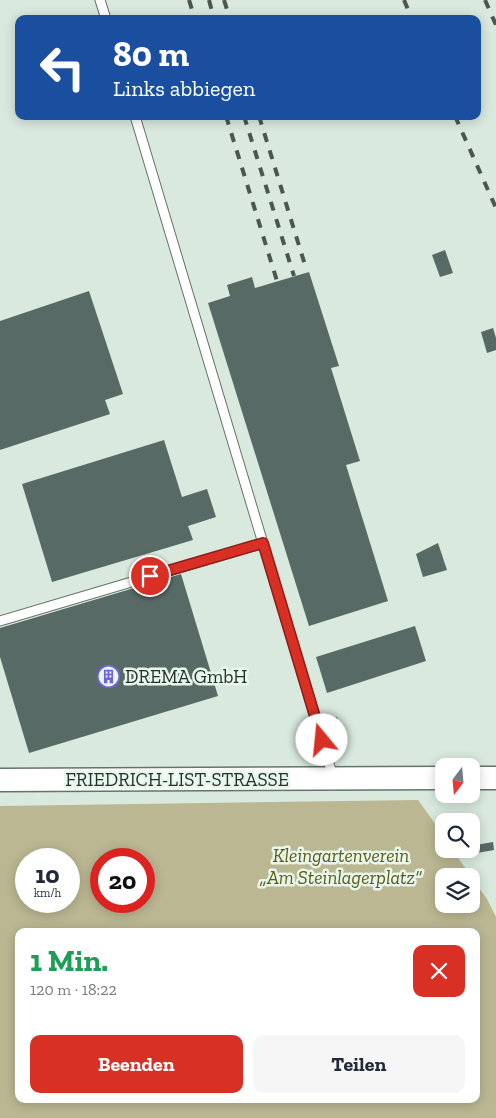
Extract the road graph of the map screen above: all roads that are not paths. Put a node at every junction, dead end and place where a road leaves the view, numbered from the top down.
1 (100, 0) edge
2 (105, 15) edge
3 (135, 120) edge
4 (263, 543) junction
5 (0, 621) edge
6 (334, 778) junction
7 (435, 778) edge
8 (480, 778) edge
9 (496, 778) edge
10 (0, 780) edge

1 - 2 lane
3 - 4 lane
4 - 5 lane
4 - 6 lane
6 - 7 street, FRIEDRICH-LIST-STRASSE
6 - 10 street, FRIEDRICH-LIST-STRASSE
8 - 9 street

